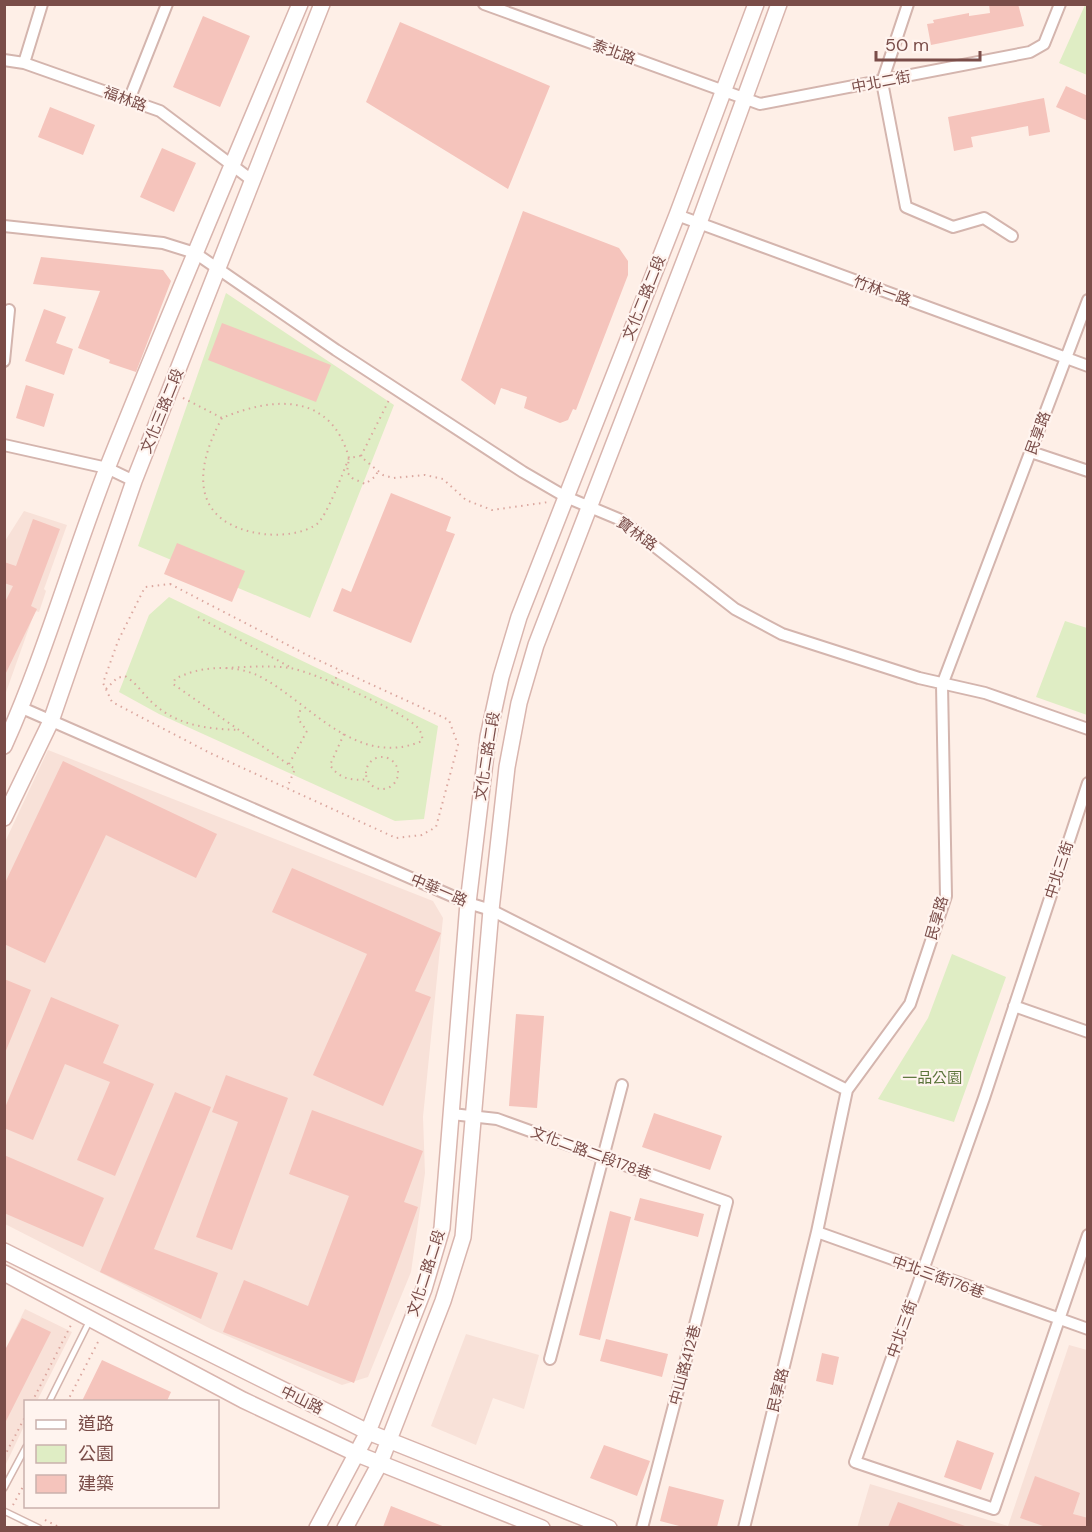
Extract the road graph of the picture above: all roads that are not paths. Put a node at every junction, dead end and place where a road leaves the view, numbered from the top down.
1 (42, 4) edge
2 (167, 4) edge
3 (300, 4) edge
4 (322, 4) edge
5 (484, 4) edge
6 (756, 4) edge
7 (779, 4) edge
8 (908, 4) edge
9 (1060, 4) edge
10 (4, 60) edge
11 (24, 63) junction
12 (882, 82) junction
13 (724, 93) junction
14 (129, 100) junction
15 (744, 100) junction
16 (231, 167) junction
17 (253, 181) junction
18 (677, 215) junction
19 (699, 223) junction
20 (4, 226) edge
21 (1012, 236) dead end
22 (195, 253) junction
23 (218, 270) junction
24 (1088, 300) edge
25 (9, 310) dead end
26 (1066, 358) junction
27 (4, 361) edge
28 (1088, 366) edge
29 (4, 445) edge
30 (1031, 452) junction
31 (107, 468) junction
32 (1088, 471) edge
33 (134, 481) junction
34 (566, 497) junction
35 (588, 507) junction
36 (942, 685) junction
37 (22, 708) junction
38 (51, 721) junction
39 (1088, 729) edge
40 (4, 746) edge
41 (1088, 783) edge
42 (4, 818) edge
43 (468, 903) junction
44 (491, 909) junction
45 (1014, 1006) junction
46 (1088, 1032) edge
47 (622, 1085) dead end
48 (847, 1090) junction
49 (452, 1114) junction
50 (475, 1116) junction
51 (602, 1157) junction
52 (727, 1202) joint
53 (817, 1232) junction
54 (1088, 1235) edge
55 (4, 1251) edge
56 (923, 1271) junction
57 (4, 1273) edge
58 (84, 1315) junction
59 (1059, 1320) junction
60 (1088, 1329) edge
61 (550, 1359) dead end
62 (49, 1400) edge
63 (368, 1432) junction
64 (389, 1440) junction
65 (24, 1451) edge
66 (357, 1454) junction
67 (380, 1463) junction
68 (4, 1488) edge
69 (4, 1511) edge
70 (39, 1527) edge
71 (317, 1527) edge
72 (345, 1527) edge
73 (542, 1527) edge
74 (609, 1527) edge
75 (642, 1527) edge
76 (744, 1527) edge

1 - 11 street
2 - 14 street
3 - 16 street, 文化三路二段
4 - 17 street, 文化三路二段
5 - 13 street, 泰北路
6 - 13 street, 文化二路二段
7 - 15 street, 文化二路二段
8 - 12 street
9 - 12 street, 中北二街
10 - 11 street, 福林路
11 - 14 street, 福林路
12 - 15 street, 中北二街
12 - 21 street
13 - 15 street, 泰北路
13 - 18 street, 文化二路二段
14 - 16 street, 福林路
15 - 19 street, 文化二路二段
16 - 17 street, 福林路
16 - 22 street, 文化三路二段
17 - 23 street, 文化三路二段
18 - 19 street, 竹林一路
18 - 34 street, 文化二路二段
19 - 26 street, 竹林一路
19 - 35 street, 文化二路二段
20 - 22 street, 寶林路
22 - 23 street, 寶林路
22 - 31 street, 文化三路二段
23 - 33 street, 文化三路二段
23 - 34 street, 寶林路
24 - 26 street, 民享路
25 - 27 street
26 - 28 street, 竹林一路
26 - 30 street, 民享路
29 - 31 street
30 - 32 street
30 - 36 street, 民享路
31 - 33 street
31 - 37 street, 文化三路二段
33 - 38 street, 文化三路二段
34 - 35 street, 寶林路
34 - 43 street, 文化二路二段
35 - 36 street, 寶林路
35 - 44 street, 文化二路二段
36 - 39 street, 寶林路
36 - 48 street, 民享路
37 - 38 street, 中華一路
37 - 40 street, 文化三路二段
38 - 42 street, 文化三路二段
38 - 43 street, 中華一路
41 - 45 street, 中北三街
43 - 44 street, 中華一路
43 - 49 street, 文化二路二段
44 - 48 street, 中華一路
44 - 50 street, 文化二路二段
45 - 46 street
45 - 56 street, 中北三街
47 - 51 street
48 - 53 street, 民享路
49 - 50 street, 文化二路二段178巷
49 - 63 street, 文化二路二段
50 - 51 street, 文化二路二段178巷
50 - 64 street, 文化二路二段
51 - 52 street, 文化二路二段178巷
51 - 61 street
52 - 75 street, 中山路412巷
53 - 56 street, 中北三街176巷
53 - 76 street, 民享路
54 - 59 street, 中北三街
55 - 63 street, 中山路
56 - 59 street, 中北三街176巷
56 - 59 street, 中北三街
57 - 58 street, 中山路
58 - 62 lane
58 - 66 street, 中山路
59 - 60 street, 中北三街176巷
63 - 64 street, 中山路
63 - 66 street, 文化二路二段
64 - 67 street, 文化二路二段
64 - 74 street, 中山路
65 - 68 lane
66 - 67 street, 中山路
66 - 71 street, 文化二路二段
67 - 72 street, 文化二路二段
67 - 73 street, 中山路
69 - 70 lane

